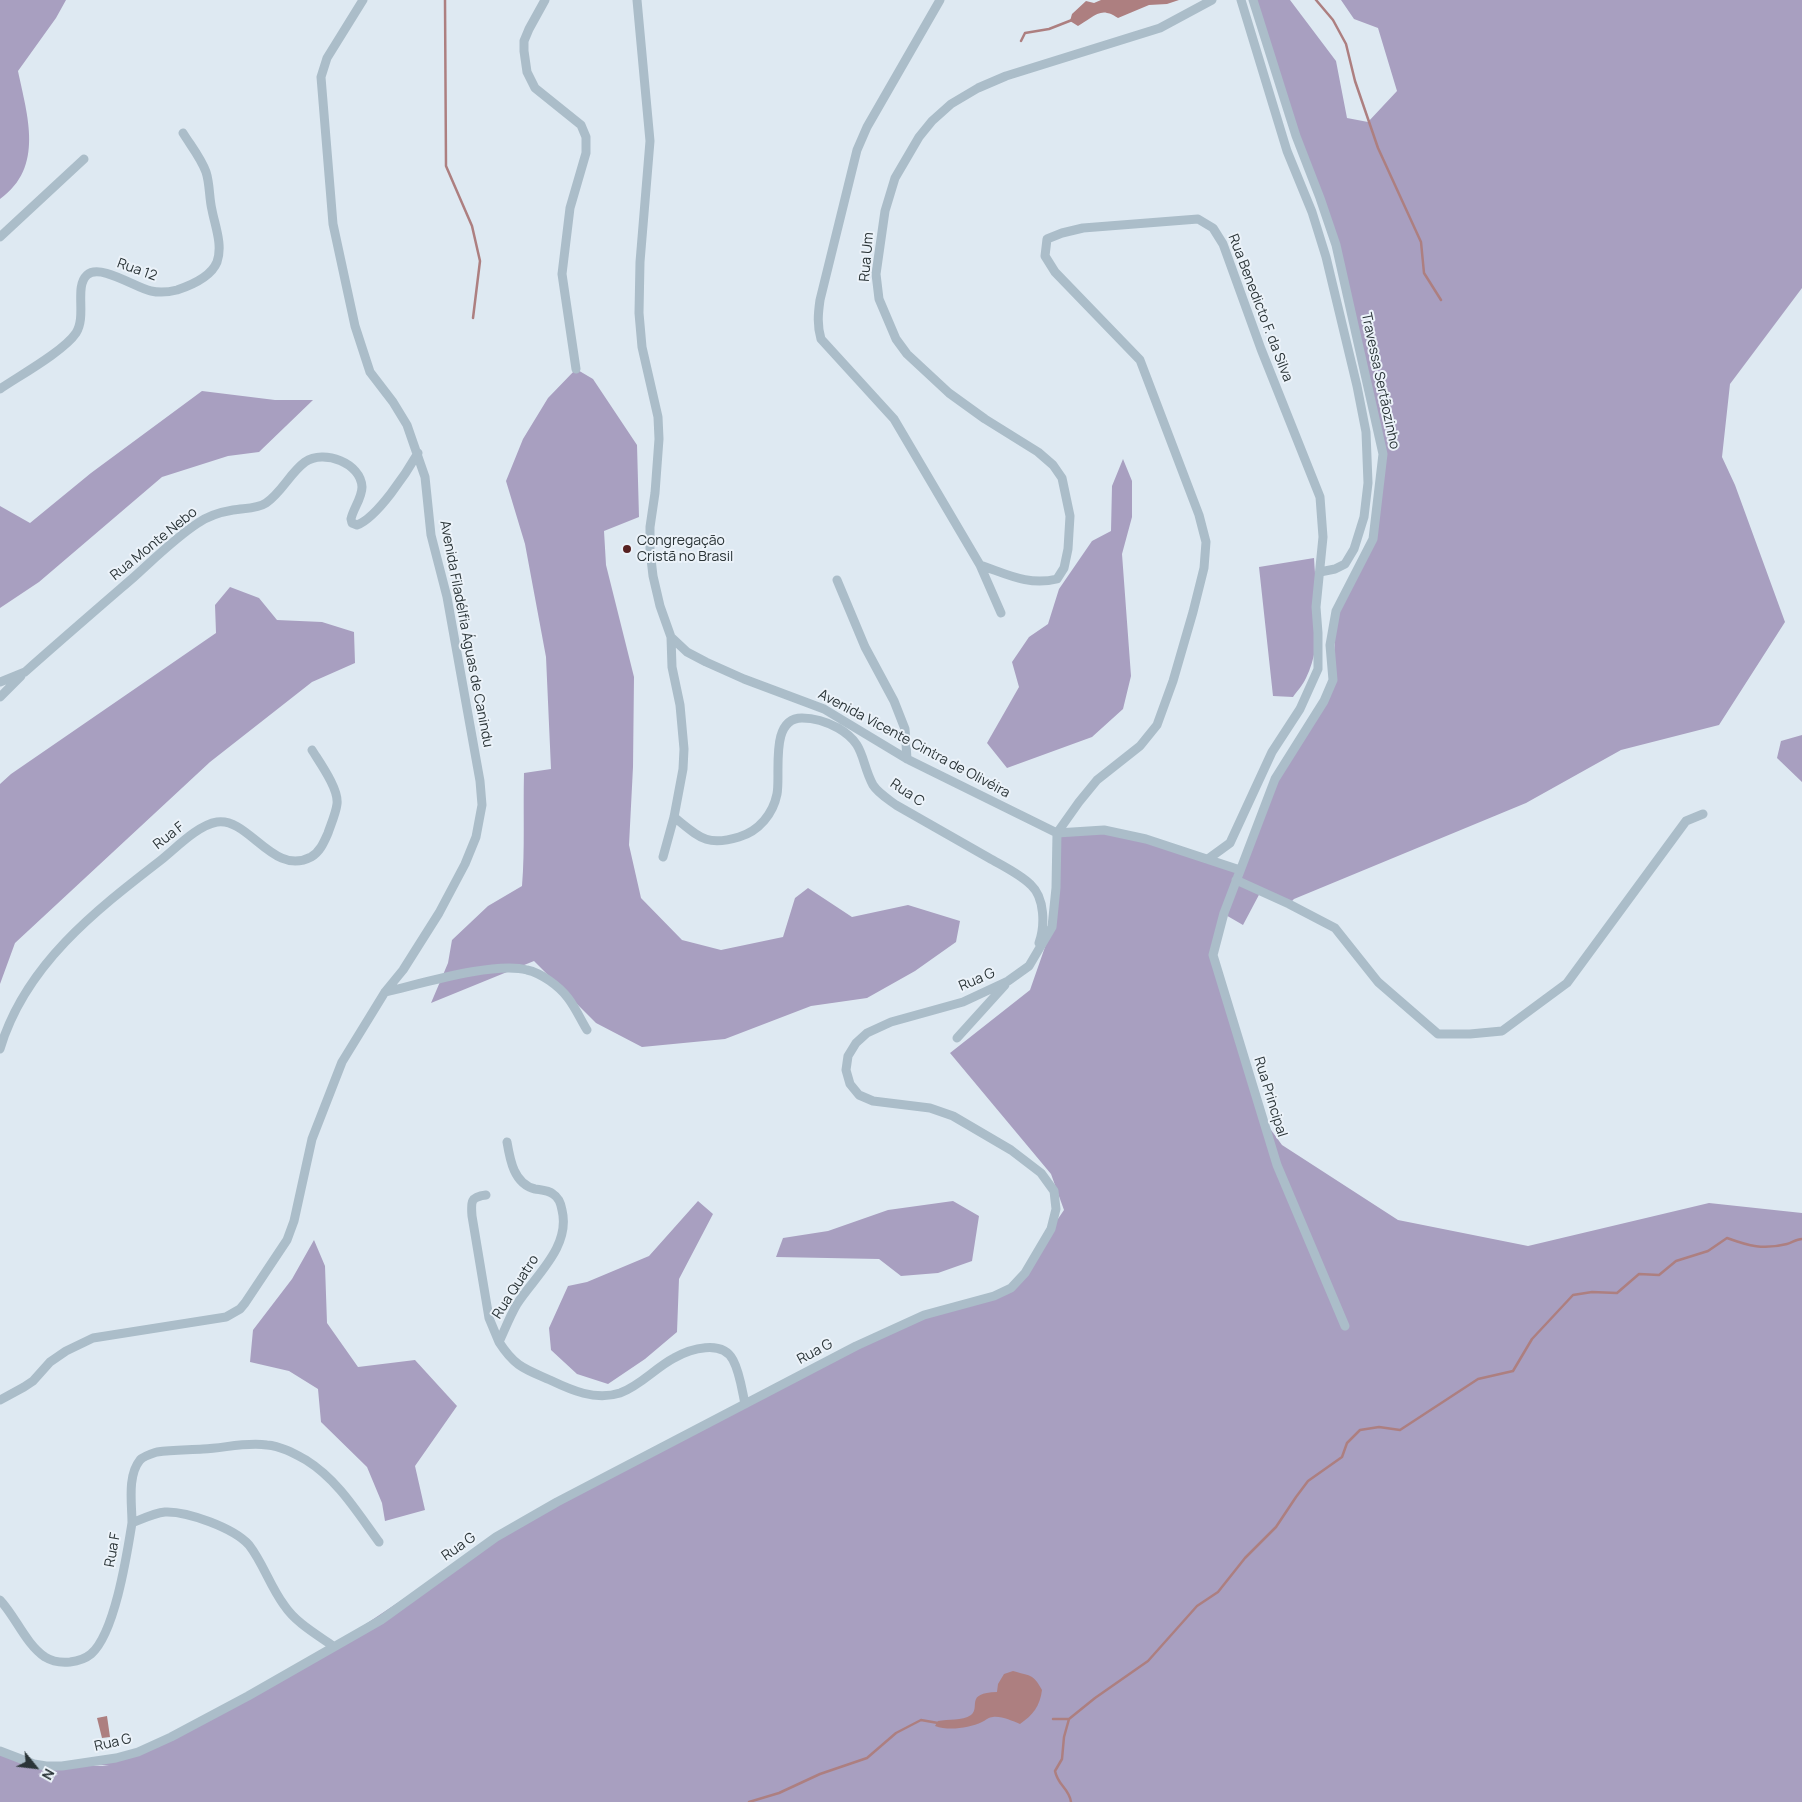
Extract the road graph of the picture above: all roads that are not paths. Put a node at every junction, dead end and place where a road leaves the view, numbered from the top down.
1 (363, 0) edge
2 (545, 0) edge
3 (637, 0) edge
4 (940, 0) edge
5 (1212, 0) edge
6 (1241, 0) edge
7 (1254, 0) edge
8 (183, 133) dead end
9 (84, 159) dead end
10 (0, 237) edge
11 (576, 369) dead end
12 (0, 389) edge
13 (418, 453) junction
14 (980, 565) junction
15 (1320, 572) junction
16 (837, 580) dead end
17 (1000, 613) dead end
18 (671, 638) junction
19 (25, 672) junction
20 (0, 682) edge
21 (0, 697) edge
22 (312, 750) dead end
23 (907, 758) junction
24 (1703, 814) dead end
25 (674, 818) junction
26 (1057, 833) junction
27 (663, 857) dead end
28 (1208, 860) junction
29 (1240, 870) junction
30 (1236, 880) junction
31 (1030, 966) junction
32 (1008, 981) junction
33 (385, 992) junction
34 (587, 1030) dead end
35 (957, 1038) dead end
36 (0, 1050) edge
37 (507, 1142) dead end
38 (486, 1195) dead end
39 (1345, 1326) dead end
40 (499, 1342) junction
41 (0, 1400) edge
42 (746, 1404) junction
43 (132, 1523) junction
44 (378, 1542) dead end
45 (0, 1600) edge
46 (333, 1646) junction
47 (0, 1751) edge

1 - 13 street, Avenida Filadélfia Águas de Canindu
2 - 11 street
3 - 18 street
4 - 14 street
5 - 14 street, Rua Um
6 - 15 street
7 - 29 street, Travessa Sertãozinho
8 - 12 street, Rua 12
9 - 10 street
13 - 19 street, Rua Monte Nebo
13 - 33 street, Avenida Filadélfia Águas de Canindu
14 - 17 street
15 - 26 street, Rua Benedicto F. da Silva
15 - 28 street, Rua Benedicto F. da Silva
16 - 23 street
18 - 23 street, Avenida Vicente Cintra de Olivéira
18 - 25 street
19 - 20 street, Rua Monte Nebo
19 - 21 street
22 - 36 street, Rua F
23 - 26 street, Avenida Vicente Cintra de Olivéira
24 - 30 street
25 - 27 street
25 - 31 street, Rua C
26 - 28 street
26 - 31 street, Rua G
28 - 29 street
29 - 30 street, Rua Principal
30 - 39 street, Rua Principal
31 - 32 street, Rua G
32 - 35 street
32 - 42 street, Rua G
33 - 34 street
33 - 41 street, Avenida Filadélfia Águas de Canindu
37 - 40 street, Rua Quatro
38 - 40 street
40 - 42 street, Rua Quatro
42 - 46 street, Rua G
43 - 44 street
43 - 45 street, Rua F
43 - 46 street, Rua F
46 - 47 street, Rua G

